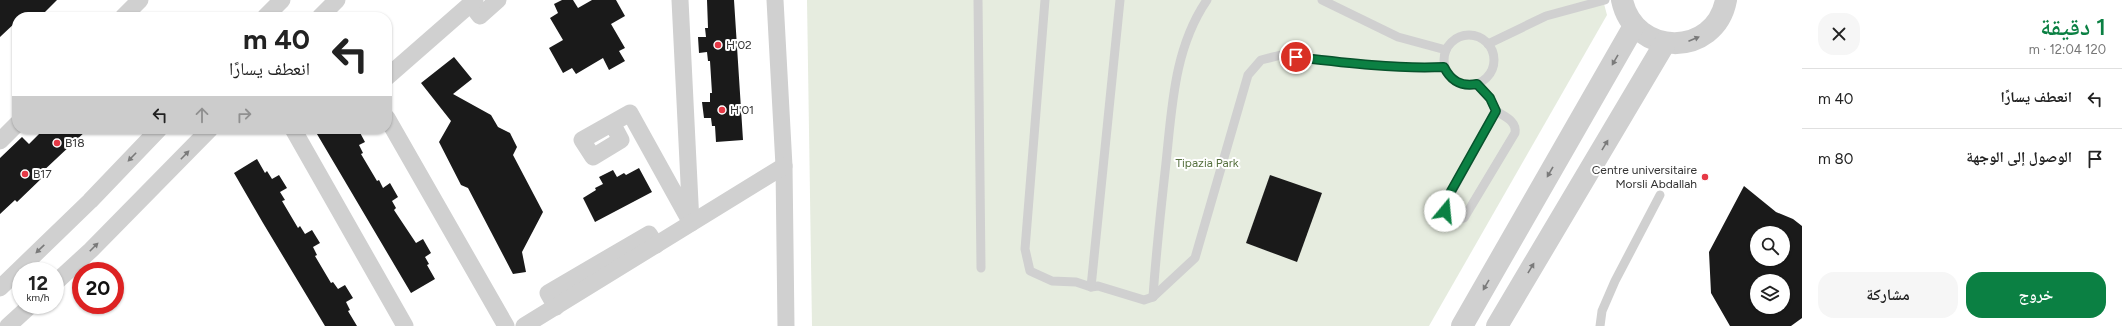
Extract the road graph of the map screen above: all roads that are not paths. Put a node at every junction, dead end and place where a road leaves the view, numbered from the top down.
1 (140, 0) edge
2 (282, 0) edge
3 (337, 0) edge
4 (498, 0) edge
5 (680, 0) edge
6 (775, 0) edge
7 (978, 0) edge
8 (1045, 0) edge
9 (1120, 0) edge
10 (1207, 0) edge
11 (1322, 0) edge
12 (1606, 0) edge
13 (1622, 0) edge
14 (1726, 0) edge
15 (473, 2) edge
16 (1336, 3) edge
17 (128, 12) edge
18 (271, 12) edge
19 (326, 12) edge
20 (1634, 26) junction
21 (1665, 43) junction
22 (1488, 44) junction
23 (1446, 50) junction
24 (1444, 67) junction
25 (392, 74) edge
26 (1477, 84) junction
27 (1496, 111) junction
28 (612, 124) dead end
29 (392, 127) edge
30 (12, 129) edge
31 (154, 134) edge
32 (205, 134) edge
33 (296, 134) edge
34 (0, 141) edge
35 (784, 166) junction
36 (1660, 195) dead end
37 (691, 223) junction
38 (981, 268) dead end
39 (64, 275) edge
40 (1091, 287) junction
41 (0, 288) edge
42 (1153, 297) junction
43 (21, 314) edge
44 (8, 326) edge
45 (405, 326) edge
46 (506, 326) edge
47 (524, 326) edge
48 (786, 326) edge
49 (1462, 326) edge
50 (1497, 326) edge
51 (1600, 326) edge

1 - 17 street
2 - 18 street
3 - 19 street
4 - 15 street
5 - 37 street
6 - 35 street
7 - 38 lane
8 - 40 lane
9 - 40 lane
10 - 42 lane
11 - 16 lane
12 - 22 lane
13 - 20 street
21 -> 14 street
15 - 25 street
16 - 23 lane
20 - 21 street
20 -> 49 street
50 -> 21 street
22 - 23 lane
22 - 26 lane
23 - 24 lane
24 - 26 lane
24 - 42 lane
26 - 27 lane
27 - 27 lane
28 - 37 street
29 - 46 street
30 - 34 street
31 -> 41 street
39 -> 32 street
33 - 45 street
35 - 37 street
35 - 48 street
36 - 51 lane
37 - 47 street
40 - 42 lane
43 - 44 street

